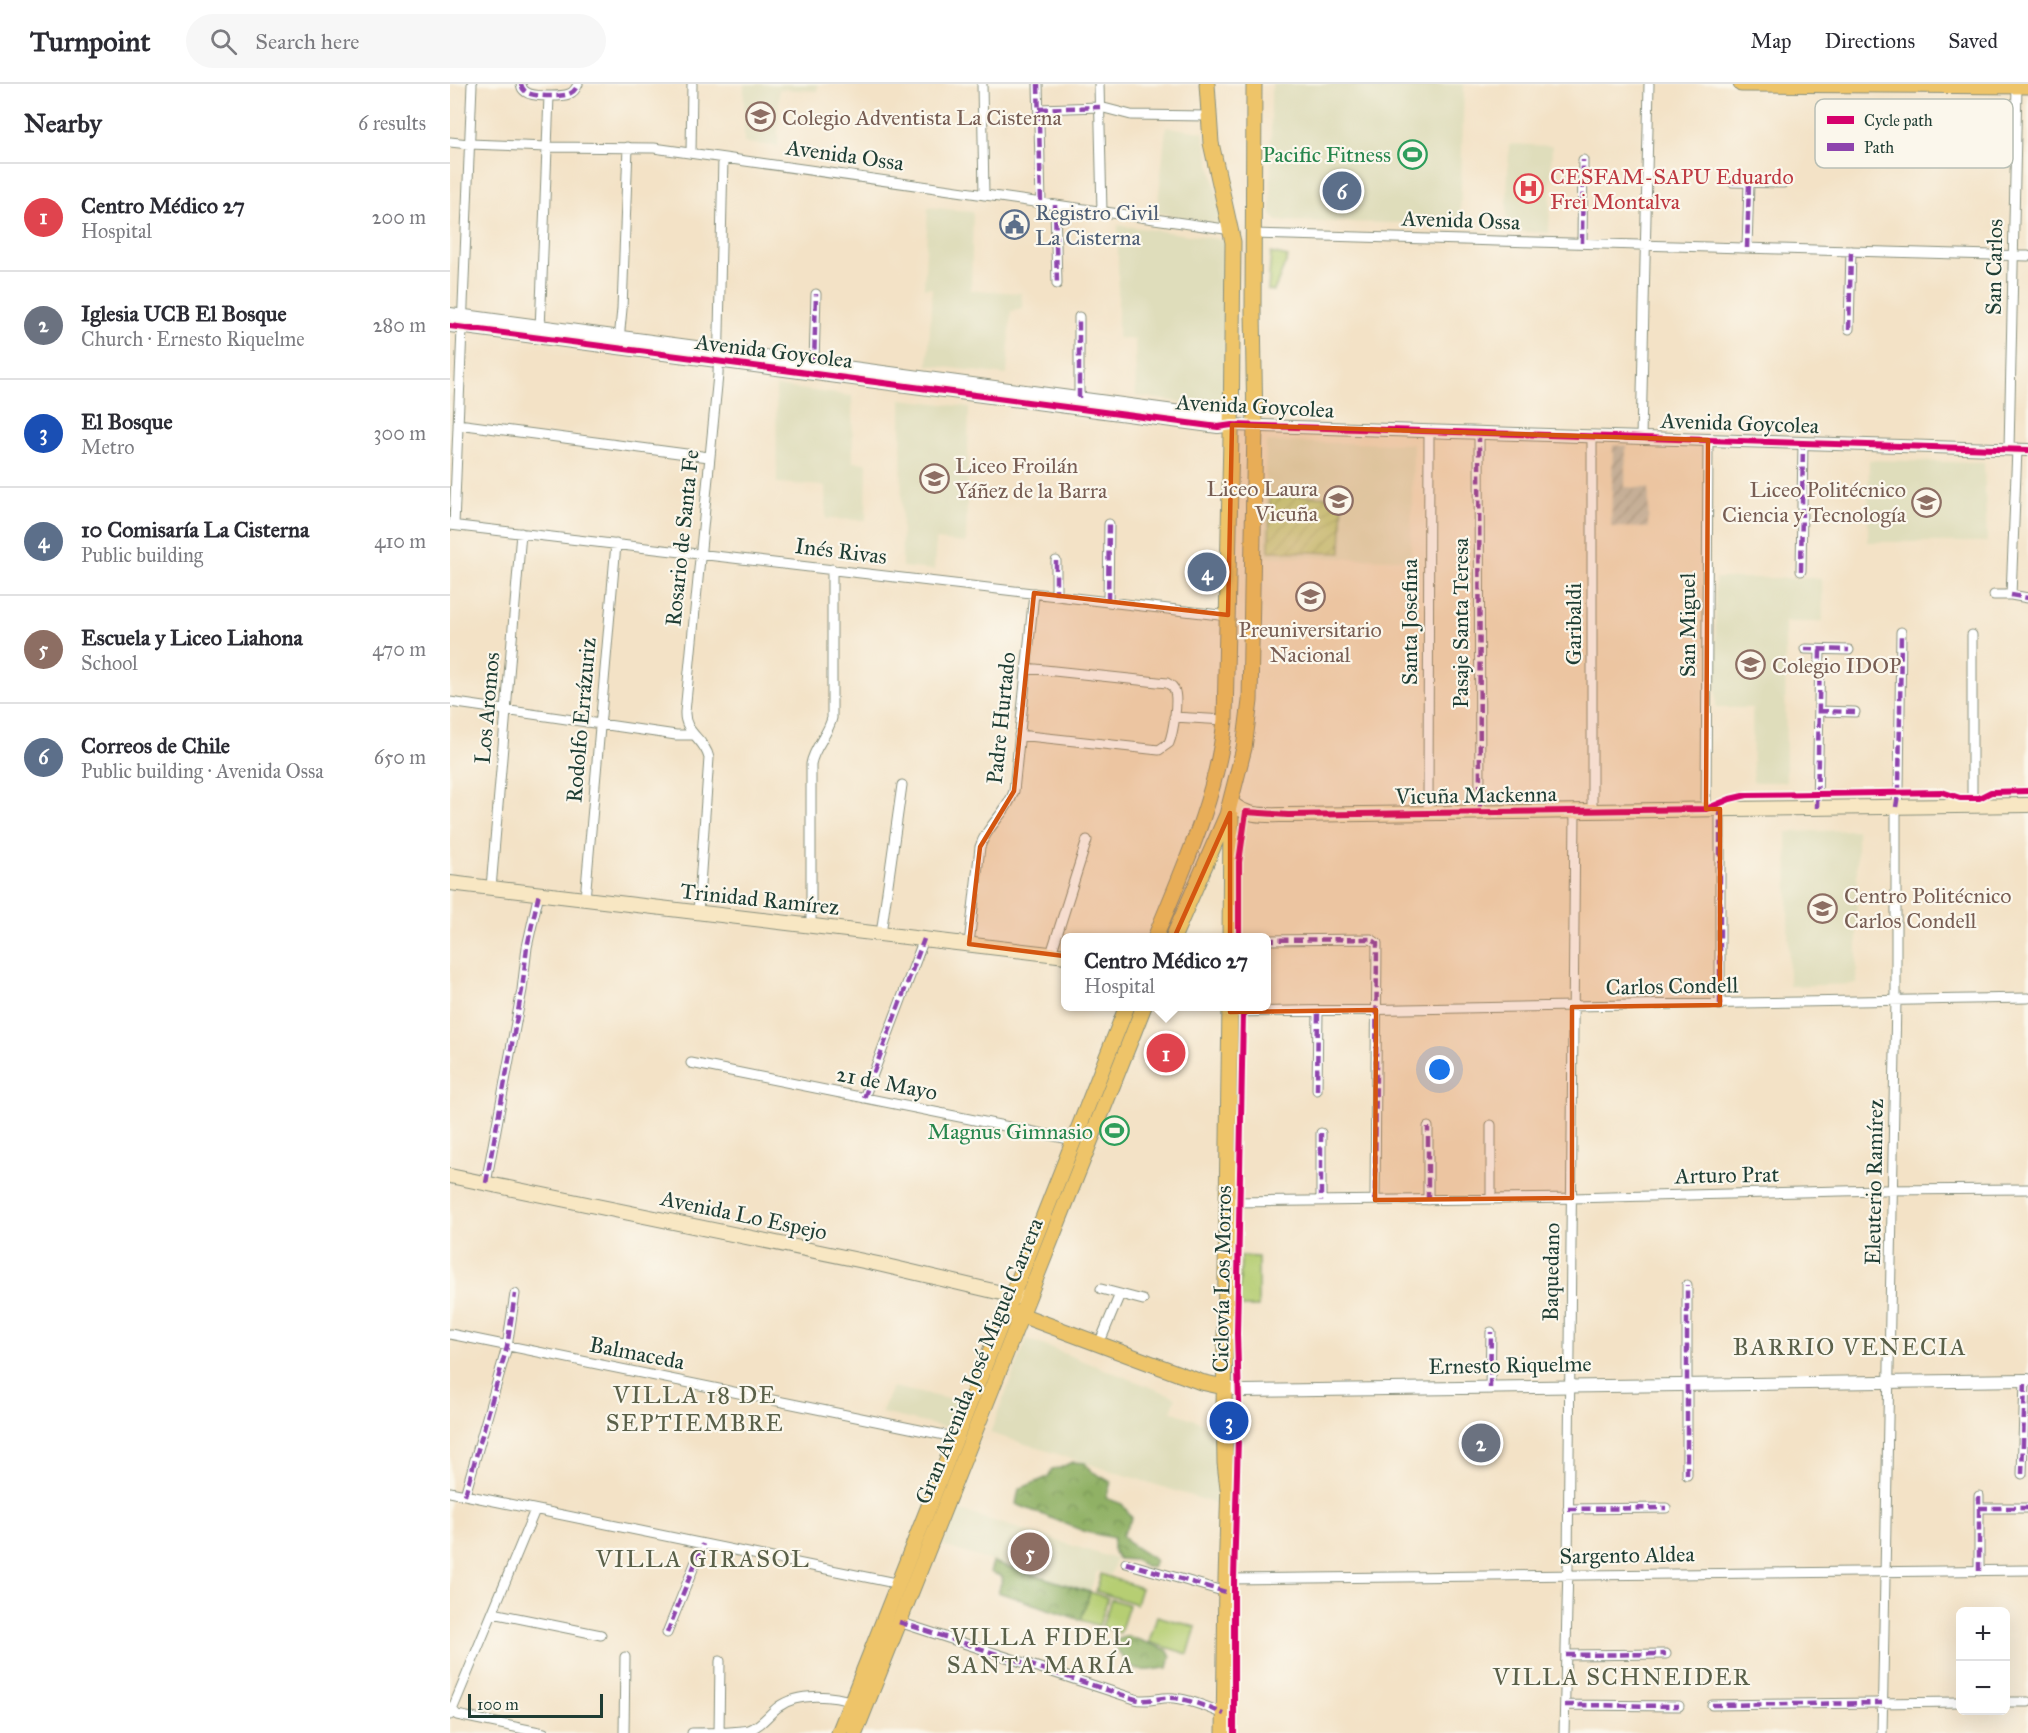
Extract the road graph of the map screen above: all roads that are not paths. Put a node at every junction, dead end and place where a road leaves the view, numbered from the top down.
1 (472, 84) edge
2 (521, 84) edge
3 (578, 84) edge
4 (692, 84) edge
5 (982, 84) edge
6 (1038, 84) edge
7 (1099, 84) edge
8 (1207, 84) edge
9 (1648, 84) edge
10 (1741, 84) edge
11 (1255, 86) edge
12 (2023, 86) edge
13 (549, 96) junction
14 (1100, 106) junction
15 (1039, 109) junction
16 (1209, 117) junction
17 (450, 142) edge
18 (469, 144) junction
19 (547, 147) junction
20 (628, 147) junction
21 (691, 153) junction
22 (723, 158) junction
23 (1583, 160) dead end
24 (1732, 182) dead end
25 (1749, 183) junction
26 (1783, 183) dead end
27 (984, 195) junction
28 (1041, 203) junction
29 (1055, 205) junction
30 (1102, 212) junction
31 (1232, 230) junction
32 (1253, 234) junction
33 (1582, 243) junction
34 (1645, 245) junction
35 (1747, 248) junction
36 (1851, 251) junction
37 (2014, 255) junction
38 (2028, 256) edge
39 (1057, 285) dead end
40 (816, 294) dead end
41 (1079, 317) dead end
42 (456, 321) edge
43 (1849, 329) dead end
44 (540, 332) junction
45 (619, 343) junction
46 (718, 356) junction
47 (814, 363) junction
48 (1079, 398) junction
49 (458, 424) junction
50 (1232, 425) junction
51 (1255, 426) junction
52 (1429, 431) junction
53 (1479, 433) junction
54 (1592, 436) junction
55 (1641, 438) junction
56 (1707, 440) junction
57 (1803, 443) junction
58 (2018, 449) edge
59 (709, 457) junction
60 (1108, 524) dead end
61 (452, 525) edge
62 (521, 533) junction
63 (616, 544) junction
64 (699, 554) junction
65 (1056, 561) dead end
66 (832, 569) junction
67 (1801, 571) dead end
68 (1034, 593) junction
69 (1056, 595) junction
70 (1994, 595) dead end
71 (2011, 595) junction
72 (2028, 598) edge
73 (1108, 601) junction
74 (1228, 616) junction
75 (1901, 632) dead end
76 (1972, 635) dead end
77 (1805, 650) dead end
78 (1820, 650) junction
79 (1848, 650) dead end
80 (1026, 668) junction
81 (450, 702) edge
82 (506, 709) junction
83 (1819, 711) junction
84 (1856, 712) dead end
85 (1174, 717) junction
86 (1225, 720) junction
87 (600, 724) junction
88 (693, 735) junction
89 (1019, 735) junction
90 (1219, 760) junction
91 (902, 785) dead end
92 (1231, 802) junction
93 (2028, 805) edge
94 (1972, 806) junction
95 (1896, 807) junction
96 (1817, 808) junction
97 (1706, 809) junction
98 (1720, 809) junction
99 (1575, 811) junction
100 (1592, 811) junction
101 (1428, 813) junction
102 (1480, 813) junction
103 (1087, 840) dead end
104 (450, 883) edge
105 (491, 888) junction
106 (539, 893) junction
107 (585, 899) junction
108 (698, 913) junction
109 (811, 925) junction
110 (1157, 933) edge
111 (1175, 933) edge
112 (1230, 933) edge
113 (881, 934) junction
114 (924, 939) junction
115 (1271, 940) edge
116 (969, 944) junction
117 (1050, 954) junction
118 (1061, 955) edge
119 (2028, 998) edge
120 (1896, 1000) junction
121 (1720, 1005) junction
122 (1572, 1007) junction
123 (1271, 1010) edge
124 (1376, 1010) junction
125 (1125, 1011) edge
126 (1142, 1011) edge
127 (1230, 1011) edge
128 (1318, 1011) junction
129 (691, 1063) dead end
130 (1317, 1090) dead end
131 (864, 1098) junction
132 (1491, 1125) dead end
133 (1428, 1127) dead end
134 (1321, 1133) dead end
135 (1074, 1140) junction
136 (450, 1176) edge
137 (486, 1183) junction
138 (2028, 1189) edge
139 (1893, 1190) junction
140 (1572, 1198) junction
141 (1491, 1199) junction
142 (1375, 1200) junction
143 (1428, 1200) junction
144 (1321, 1201) junction
145 (1228, 1202) junction
146 (1687, 1285) dead end
147 (1101, 1289) dead end
148 (515, 1294) dead end
149 (1120, 1294) junction
150 (1143, 1300) dead end
151 (1017, 1305) junction
152 (1491, 1332) dead end
153 (450, 1334) edge
154 (1099, 1344) junction
155 (507, 1347) junction
156 (2026, 1381) edge
157 (1889, 1382) junction
158 (1687, 1385) junction
159 (1569, 1387) junction
160 (1224, 1388) junction
161 (1490, 1388) junction
162 (964, 1439) junction
163 (2022, 1474) dead end
164 (1687, 1475) dead end
165 (450, 1492) edge
166 (465, 1495) junction
167 (1979, 1496) dead end
168 (1666, 1508) dead end
169 (2028, 1508) edge
170 (1568, 1509) junction
171 (1979, 1509) junction
172 (535, 1510) junction
173 (703, 1544) junction
174 (1126, 1563) dead end
175 (2028, 1570) edge
176 (1979, 1571) junction
177 (1885, 1572) junction
178 (1568, 1575) junction
179 (906, 1585) junction
180 (1226, 1586) junction
181 (493, 1613) junction
182 (899, 1622) junction
183 (667, 1633) dead end
184 (601, 1635) dead end
185 (1666, 1654) dead end
186 (1566, 1655) junction
187 (625, 1658) dead end
188 (720, 1661) dead end
189 (1956, 1702) edge
190 (2010, 1702) edge
191 (2028, 1702) edge
192 (1882, 1703) junction
193 (859, 1704) junction
194 (1565, 1705) junction
195 (1712, 1705) dead end
196 (1679, 1706) dead end
197 (451, 1710) edge
198 (1224, 1714) junction
199 (544, 1733) edge
200 (624, 1733) edge
201 (692, 1733) edge
202 (719, 1733) edge
203 (839, 1733) edge
204 (855, 1733) edge
205 (1224, 1733) edge
206 (1564, 1733) edge
207 (1882, 1733) edge

1 - 18 street
2 - 13 street
3 - 13 street
4 - 21 street
5 - 27 street
6 - 15 street
7 - 14 street
8 - 16 main road
9 - 34 street
10 - 12 main road
11 - 32 main road
12 - 37 street, San Carlos
13 - 19 street
14 - 15 street
14 - 16 street
14 - 30 street
15 - 28 street
16 - 31 main road
17 - 18 street, Avenida Ossa
18 - 19 street, Avenida Ossa
18 - 42 street
19 - 20 street, Avenida Ossa
19 - 44 street
20 - 21 street, Avenida Ossa
20 - 45 street
21 - 22 street, Avenida Ossa
22 - 27 street, Avenida Ossa
22 - 46 street, Rosario de Santa Fe
23 - 33 street
24 - 25 street
25 - 26 street
25 - 35 street
27 - 28 street, Avenida Ossa
28 - 29 street, Avenida Ossa
29 - 30 street, Avenida Ossa
29 - 39 street
30 - 31 street, Avenida Ossa
31 - 50 main road
32 - 33 street, Avenida Ossa
32 - 51 main road
33 - 34 street, Avenida Ossa
34 - 35 street, Avenida Ossa
34 - 55 street
35 - 36 street, Avenida Ossa
36 - 37 street, Avenida Ossa
36 - 43 street
37 - 38 street, Avenida Ossa
37 - 58 street, San Carlos
40 - 47 street
41 - 48 street
42 - 44 street, Avenida Goycolea
42 - 49 street
44 - 45 street, Avenida Goycolea
45 - 46 street, Avenida Goycolea
46 - 47 street, Avenida Goycolea
46 - 50 street, Avenida Goycolea
46 - 59 street, Rosario de Santa Fe
47 - 48 street, Avenida Goycolea
48 - 50 street, Avenida Goycolea
49 - 59 street
49 - 61 street
50 - 51 street, Avenida Goycolea
50 - 74 main road
51 - 52 street, Avenida Goycolea
51 - 92 main road
52 - 53 street, Avenida Goycolea
52 - 101 street, Santa Josefina
53 - 54 street, Avenida Goycolea
53 - 102 street, Pasaje Santa Teresa
54 - 55 street, Avenida Goycolea
54 - 100 street, Garibaldi
55 - 56 street, Avenida Goycolea
56 - 57 street, Avenida Goycolea
56 - 97 street, San Miguel
57 - 58 street, Avenida Goycolea
57 - 67 street
58 - 71 street, San Carlos
59 - 64 street, Rosario de Santa Fe
60 - 73 street
61 - 62 street, Inés Rivas
62 - 63 street, Inés Rivas
62 - 82 street, Los Aromos
63 - 64 street, Inés Rivas
63 - 87 street, Rodolfo Errázuriz
64 - 66 street, Inés Rivas
64 - 88 street, Rosario de Santa Fe
65 - 69 street
66 - 68 street, Inés Rivas
66 - 109 street
68 - 69 street, Inés Rivas
68 - 80 street, Padre Hurtado
69 - 73 street, Inés Rivas
70 - 71 street
71 - 72 street
73 - 74 street, Inés Rivas
74 - 86 main road
75 - 95 street, Eleuterio Ramírez
76 - 94 street
77 - 78 street
78 - 79 street
78 - 83 street
80 - 85 street
80 - 89 street, Padre Hurtado
81 - 82 street
82 - 87 street
82 - 105 street, Los Aromos
83 - 84 street
83 - 96 street
85 - 86 street
85 - 89 street
86 - 90 main road
87 - 88 street
87 - 107 street, Rodolfo Errázuriz
88 - 108 street, Rosario de Santa Fe
89 - 116 street, Padre Hurtado
90 - 92 main road
90 - 110 main road
91 - 113 street
92 - 101 main road, Vicuña Mackenna
92 - 111 main road
92 - 112 main road
93 - 94 main road, Vicuña Mackenna
94 - 95 main road, Vicuña Mackenna
95 - 96 main road, Vicuña Mackenna
95 - 120 street, Eleuterio Ramírez
96 - 98 main road, Vicuña Mackenna
97 - 98 main road, Vicuña Mackenna
97 - 100 main road, Vicuña Mackenna
98 - 121 street
99 - 100 main road, Vicuña Mackenna
99 - 102 main road, Vicuña Mackenna
99 - 122 street, Baquedano
101 - 102 main road, Vicuña Mackenna
103 - 117 street
104 - 105 main road, Trinidad Ramírez
105 - 106 main road, Trinidad Ramírez
106 - 107 main road, Trinidad Ramírez
106 - 137 street
107 - 108 main road, Trinidad Ramírez
108 - 109 main road, Trinidad Ramírez
109 - 113 main road, Trinidad Ramírez
113 - 114 main road, Trinidad Ramírez
114 - 116 main road, Trinidad Ramírez
114 - 131 street
115 - 124 street
116 - 117 main road, Trinidad Ramírez
117 - 118 main road, Trinidad Ramírez
119 - 120 street, Carlos Condell
120 - 121 street, Carlos Condell
120 - 139 street, Eleuterio Ramírez
121 - 122 street, Carlos Condell
122 - 124 street, Carlos Condell
122 - 140 street, Baquedano
123 - 128 street, Carlos Condell
124 - 128 street, Carlos Condell
124 - 142 street
125 - 135 main road, Gran Avenida José Miguel Carrera
126 - 151 main road, Gran Avenida José Miguel Carrera
127 - 145 main road
128 - 130 street
129 - 131 street, 21 de Mayo
131 - 135 street, 21 de Mayo
132 - 141 street
133 - 143 street
134 - 144 street
135 - 151 main road, Gran Avenida José Miguel Carrera
136 - 137 main road, Avenida Lo Espejo
137 - 151 main road, Avenida Lo Espejo
138 - 139 street, Arturo Prat
139 - 140 street, Arturo Prat
139 - 157 street, Eleuterio Ramírez
140 - 141 street, Arturo Prat
140 - 159 street, Baquedano
141 - 143 street, Arturo Prat
142 - 143 street, Arturo Prat
142 - 144 street, Arturo Prat
144 - 145 street, Arturo Prat
145 - 160 main road
146 - 158 street
147 - 149 street
148 - 155 street
149 - 150 street
149 - 154 street
151 - 154 main road, Ernesto Riquelme
151 - 162 main road, Gran Avenida José Miguel Carrera
152 - 161 street
153 - 155 street, Balmaceda
154 - 160 main road, Ernesto Riquelme
155 - 162 street, Balmaceda
155 - 166 street
156 - 157 street, Ernesto Riquelme
156 - 163 street
157 - 158 street, Ernesto Riquelme
157 - 177 street, Eleuterio Ramírez
158 - 159 street, Ernesto Riquelme
158 - 164 street
159 - 161 street, Ernesto Riquelme
159 - 170 street, Baquedano
160 - 161 street, Ernesto Riquelme
160 - 180 main road
162 - 179 main road, Gran Avenida José Miguel Carrera
165 - 166 street
166 - 172 street
167 - 171 street
168 - 170 street
169 - 171 street
170 - 178 street, Baquedano
171 - 176 street
172 - 173 street
172 - 181 street
173 - 179 street
173 - 183 street
174 - 180 street, Sargento Aldea
175 - 176 street, Sargento Aldea
176 - 177 street, Sargento Aldea
177 - 178 street, Sargento Aldea
177 - 192 street, Eleuterio Ramírez
178 - 180 street, Sargento Aldea
178 - 186 street, Baquedano
179 - 182 main road, Gran Avenida José Miguel Carrera
179 - 193 main road, Gran Avenida José Miguel Carrera
180 - 198 main road
181 - 184 street
181 - 197 street
182 - 193 main road, Gran Avenida José Miguel Carrera
182 - 198 street
185 - 186 street
186 - 194 street, Baquedano
187 - 200 street
188 - 202 street
189 - 192 street
190 - 191 street
192 - 195 street
192 - 207 street, Eleuterio Ramírez
193 - 202 street
193 - 203 main road, Gran Avenida José Miguel Carrera
193 - 204 main road, Gran Avenida José Miguel Carrera
194 - 196 street
194 - 206 street, Baquedano
197 - 199 street
198 - 205 main road
201 - 202 street

